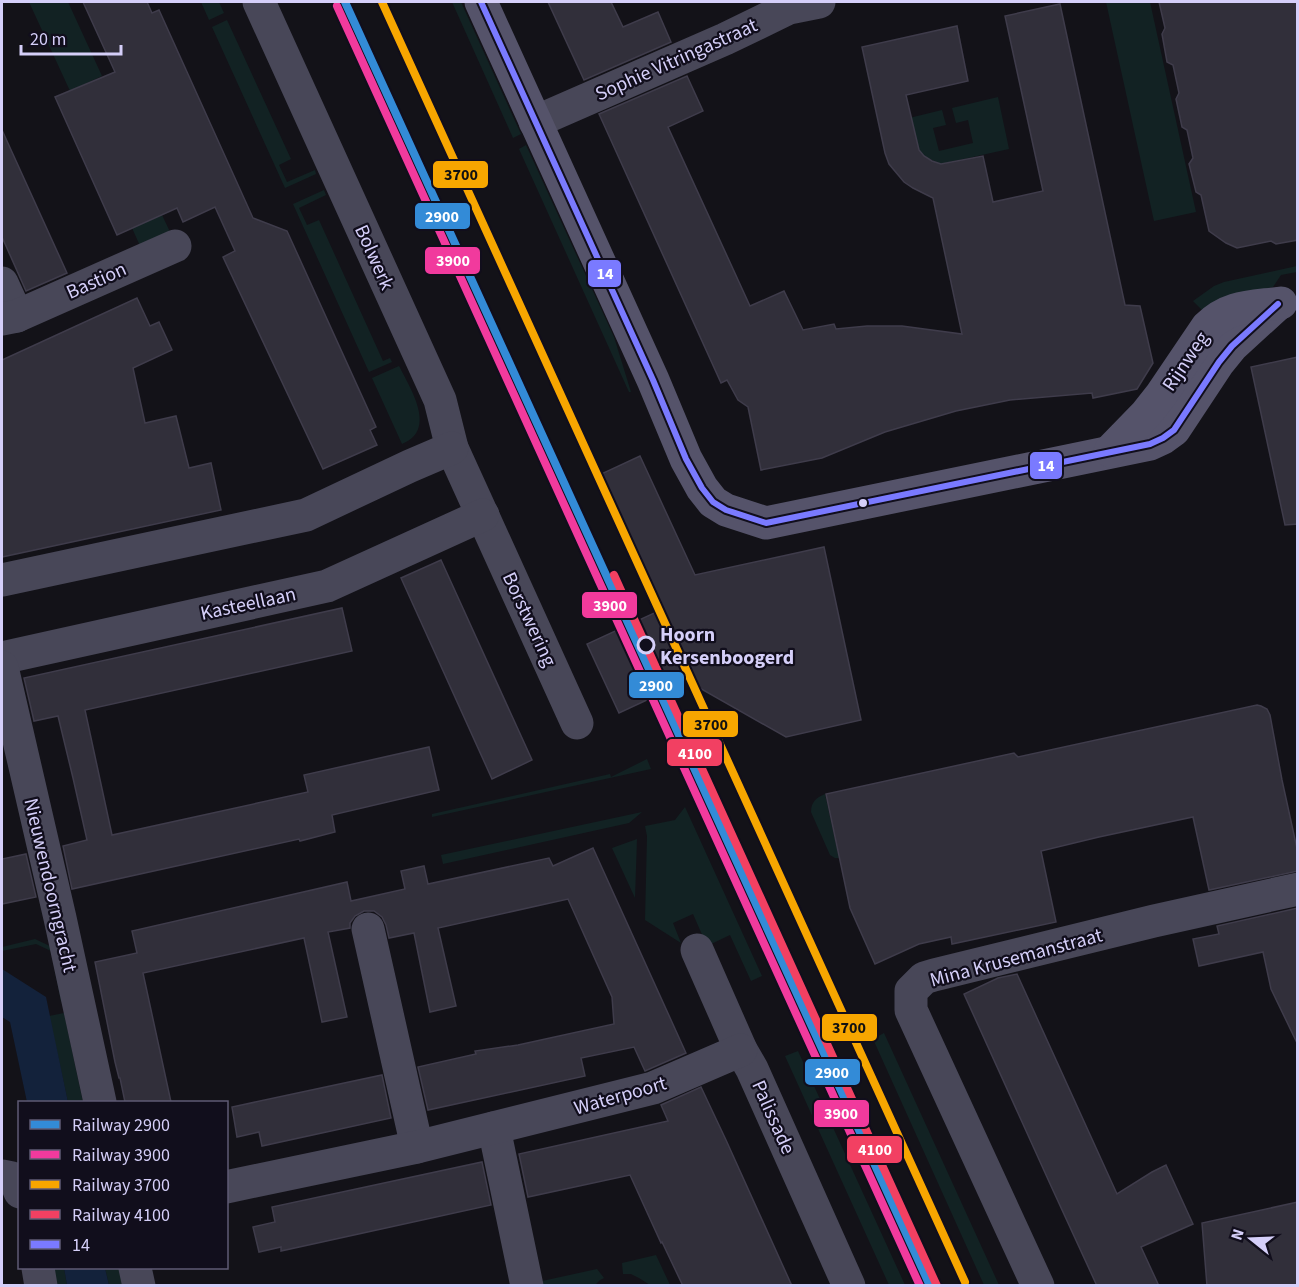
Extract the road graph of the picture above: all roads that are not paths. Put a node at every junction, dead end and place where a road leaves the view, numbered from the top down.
1 (260, 2) edge
2 (481, 2) edge
3 (819, 2) edge
4 (535, 122) junction
5 (175, 246) dead end
6 (2, 283) edge
7 (1288, 302) edge
8 (9, 317) edge
9 (452, 448) junction
10 (483, 515) junction
11 (2, 580) edge
12 (2, 658) edge
13 (2, 667) edge
14 (577, 723) dead end
15 (1298, 889) edge
16 (368, 928) dead end
17 (697, 950) dead end
18 (741, 1050) junction
19 (100, 1101) edge
20 (494, 1128) junction
21 (417, 1147) junction
22 (2, 1176) edge
23 (18, 1187) edge
24 (228, 1187) edge
25 (38, 1269) edge
26 (135, 1269) edge
27 (41, 1286) edge
28 (139, 1286) edge
29 (527, 1286) edge
30 (849, 1286) edge
31 (1038, 1286) edge

1 - 9 street, Bolwerk
2 - 4 street, Rijnweg
3 - 4 street, Sophie Vitringastraat
4 - 7 street, Rijnweg
5 - 8 street, Bastion
6 - 8 street, Bastion
9 - 10 street, Bolwerk
9 - 11 street
10 - 12 street, Kasteellaan
10 - 14 street, Borstwering
13 - 19 street, Nieuwendoorngracht
15 - 31 street, Mina Krusemanstraat
16 - 21 street
17 - 18 street, Palissade
18 - 20 street, Waterpoort
18 - 30 street, Palissade
20 - 21 street, Waterpoort
20 - 29 street
21 - 24 street, Waterpoort
22 - 23 street
25 - 27 street
26 - 28 street

